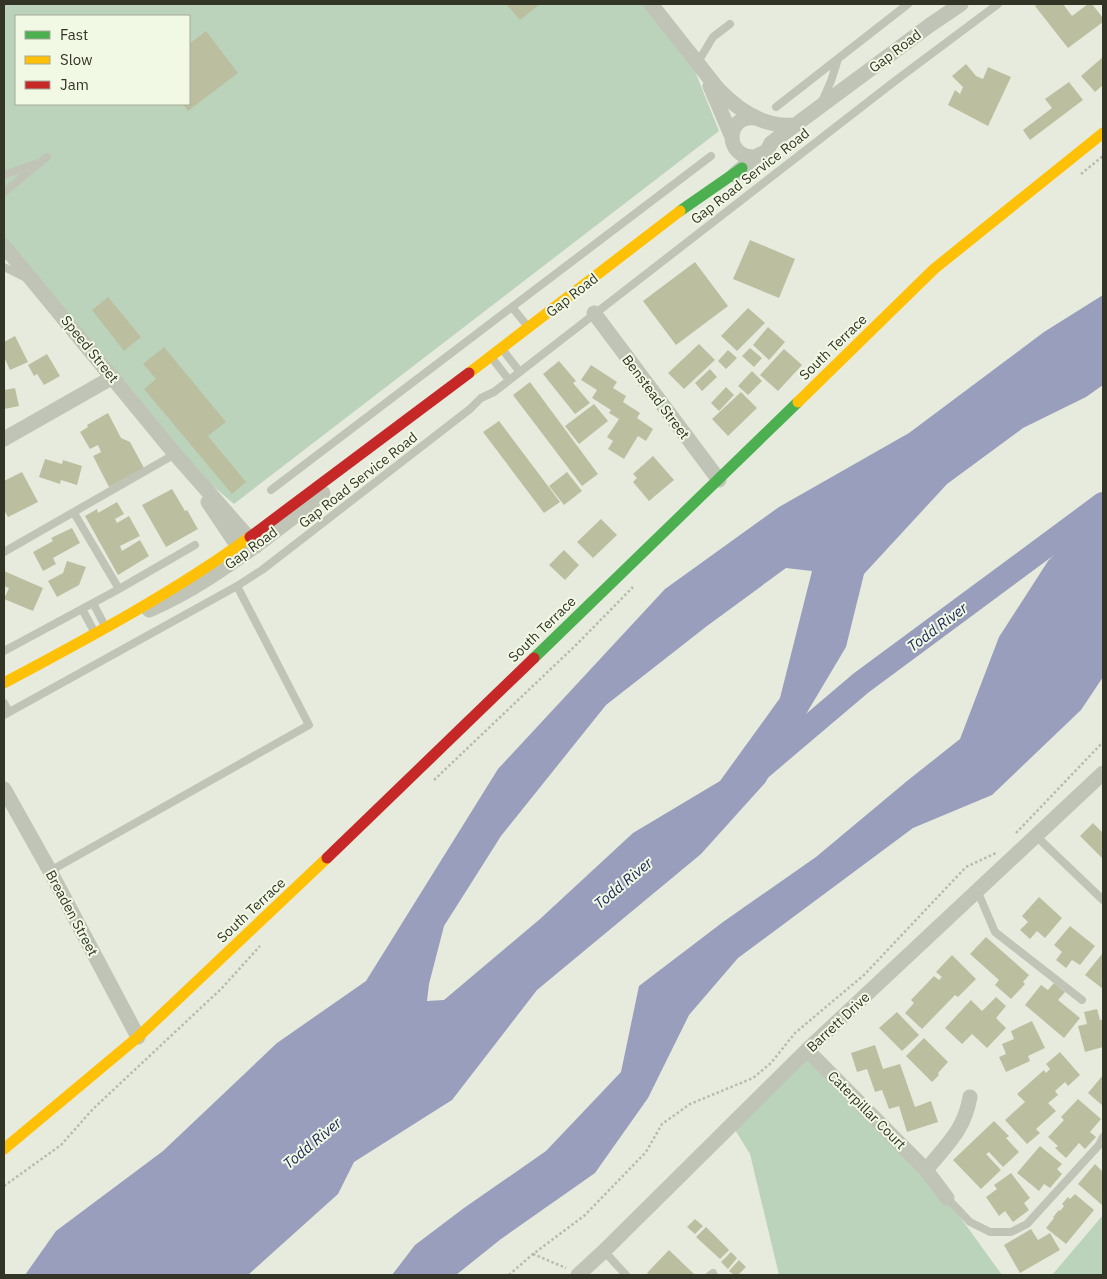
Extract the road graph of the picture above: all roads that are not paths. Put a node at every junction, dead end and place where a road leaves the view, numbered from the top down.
1 (651, 4) edge
2 (908, 4) edge
3 (950, 4) edge
4 (961, 4) edge
5 (998, 4) edge
6 (730, 24) dead end
7 (930, 25) junction
8 (838, 58) junction
9 (698, 62) junction
10 (776, 107) dead end
11 (817, 109) junction
12 (759, 120) junction
13 (796, 125) junction
14 (1103, 133) edge
15 (733, 142) junction
16 (771, 143) junction
17 (711, 156) dead end
18 (755, 157) junction
19 (742, 168) junction
20 (4, 176) edge
21 (716, 184) junction
22 (4, 192) edge
23 (4, 246) edge
24 (622, 257) junction
25 (4, 267) edge
26 (38, 286) junction
27 (512, 307) junction
28 (594, 314) junction
29 (529, 328) junction
30 (502, 349) junction
31 (491, 357) junction
32 (520, 372) junction
33 (113, 377) junction
34 (509, 380) junction
35 (4, 439) edge
36 (380, 442) joint
37 (175, 454) junction
38 (719, 480) junction
39 (271, 490) dead end
40 (74, 513) junction
41 (195, 545) dead end
42 (246, 546) junction
43 (4, 552) edge
44 (237, 586) junction
45 (119, 589) junction
46 (93, 603) junction
47 (82, 609) junction
48 (100, 631) junction
49 (4, 651) edge
50 (4, 683) edge
51 (4, 703) edge
52 (6, 713) edge
53 (1103, 773) edge
54 (4, 789) edge
55 (1036, 836) junction
56 (50, 871) junction
57 (978, 890) junction
58 (1103, 900) edge
59 (1082, 1000) dead end
60 (138, 1037) junction
61 (807, 1050) junction
62 (970, 1097) dead end
63 (1103, 1137) edge
64 (4, 1150) edge
65 (926, 1170) junction
66 (946, 1198) joint
67 (604, 1251) junction
68 (574, 1273) edge
69 (626, 1275) edge
70 (710, 1275) edge
71 (714, 1275) edge

1 - 9 street
2 - 8 lane
3 - 7 street, Gap Road
4 - 7 street, Gap Road
5 - 28 lane, Gap Road Service Road
6 - 9 lane
7 - 11 street, Gap Road
8 - 10 lane
8 - 11 lane
9 - 12 street
9 - 15 street
11 - 13 street, Gap Road
12 - 13 street
12 - 15 street
12 - 16 street
13 - 16 street, Gap Road
14 - 38 street, South Terrace
15 - 18 street
15 - 21 street
16 - 18 street, Gap Road
17 - 27 lane
18 - 19 street, Gap Road
19 - 21 street, Gap Road
19 - 24 street, Gap Road
20 - 22 lane
21 - 24 street, Gap Road
23 - 26 street, Speed Street
24 - 29 street, Gap Road
25 - 26 lane
26 - 33 street, Speed Street
27 - 29 lane
27 - 39 lane
28 - 32 lane, Gap Road Service Road
28 - 38 street, Benstead Street
29 - 30 street, Gap Road
30 - 31 street, Gap Road
30 - 32 lane
31 - 34 lane
31 - 36 street, Gap Road
32 - 34 lane, Gap Road Service Road
33 - 35 street
33 - 37 street, Speed Street
34 - 44 lane, Gap Road Service Road
36 - 42 street, Gap Road
37 - 40 lane
37 - 42 street, Speed Street
38 - 60 street, South Terrace
40 - 43 lane
40 - 45 lane
41 - 45 lane
42 - 48 street, Gap Road
44 - 52 lane, Gap Road Service Road
44 - 56 lane
45 - 46 lane
46 - 47 lane
46 - 48 lane
47 - 48 lane
47 - 49 lane
48 - 50 street, Gap Road
51 - 52 lane, Gap Road Service Road
53 - 55 street, Barrett Drive
54 - 56 street, Breaden Street
55 - 57 street, Barrett Drive
55 - 58 lane
56 - 60 street, Breaden Street
57 - 59 lane
57 - 61 street, Barrett Drive
60 - 64 street, South Terrace
61 - 65 street, Caterpillar Court
61 - 67 street, Barrett Drive
62 - 65 street
63 - 66 lane
65 - 66 street, Caterpillar Court
67 - 68 street, Barrett Drive
67 - 69 lane
70 - 71 lane

